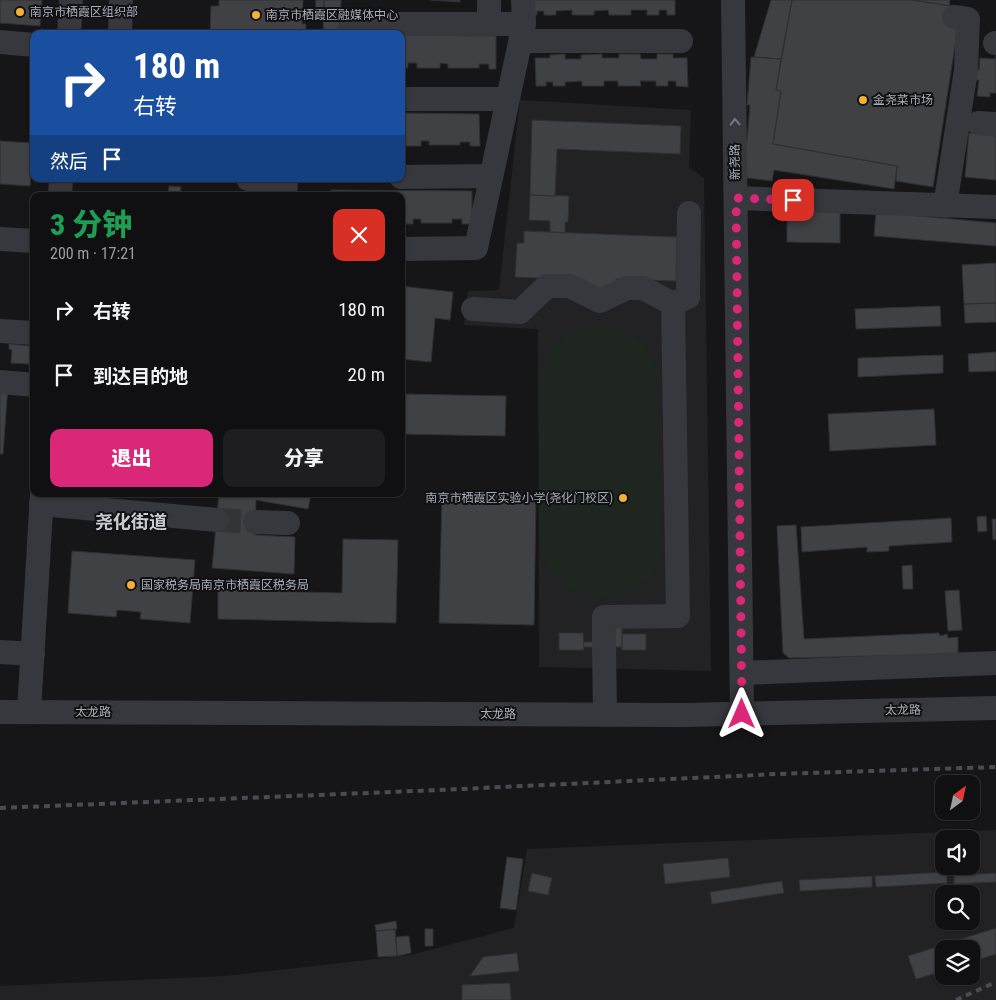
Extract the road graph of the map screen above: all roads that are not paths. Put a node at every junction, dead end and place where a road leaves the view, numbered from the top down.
1 (72, 0) edge
2 (121, 0) edge
3 (489, 0) edge
4 (523, 0) edge
5 (733, 0) edge
6 (954, 17) dead end
7 (489, 24) junction
8 (70, 30) edge
9 (120, 30) edge
10 (350, 30) edge
11 (522, 32) junction
12 (681, 41) dead end
13 (0, 42) edge
14 (30, 44) edge
15 (405, 99) edge
16 (508, 99) junction
17 (491, 176) junction
18 (405, 177) edge
19 (736, 198) junction
20 (945, 206) junction
21 (996, 207) edge
22 (689, 213) dead end
23 (0, 239) edge
24 (30, 241) edge
25 (405, 249) edge
26 (673, 304) junction
27 (473, 309) dead end
28 (0, 331) edge
29 (30, 333) edge
30 (0, 382) edge
31 (30, 384) edge
32 (42, 499) edge
33 (217, 520) tunnel mouth
34 (255, 522) tunnel mouth
35 (288, 523) dead end
36 (0, 652) edge
37 (33, 654) junction
38 (996, 663) edge
39 (742, 673) junction
40 (996, 708) edge
41 (0, 712) edge
42 (30, 712) junction
43 (605, 714) junction
44 (742, 714) junction

1 - 8 street
2 - 9 street
3 - 7 street
4 - 11 street
19 -> 5 street, 新尧路
6 - 20 street
7 - 10 street
7 - 11 street
11 - 12 street
11 - 16 street
13 - 14 street
15 - 16 street
16 - 17 street
17 - 18 street
17 - 25 street
19 - 20 street
19 - 39 street, 新尧路
20 - 21 street
22 - 26 street
23 - 24 street
26 - 27 street
26 - 43 street
28 - 29 street
30 - 31 street
32 - 33 street
32 - 37 street
34 - 35 street
36 - 37 street
37 - 42 street
38 - 39 street
39 - 44 street, 新尧路
40 - 44 street, 太龙路
41 - 42 street, 太龙路
42 - 43 street, 太龙路
43 - 44 street, 太龙路

